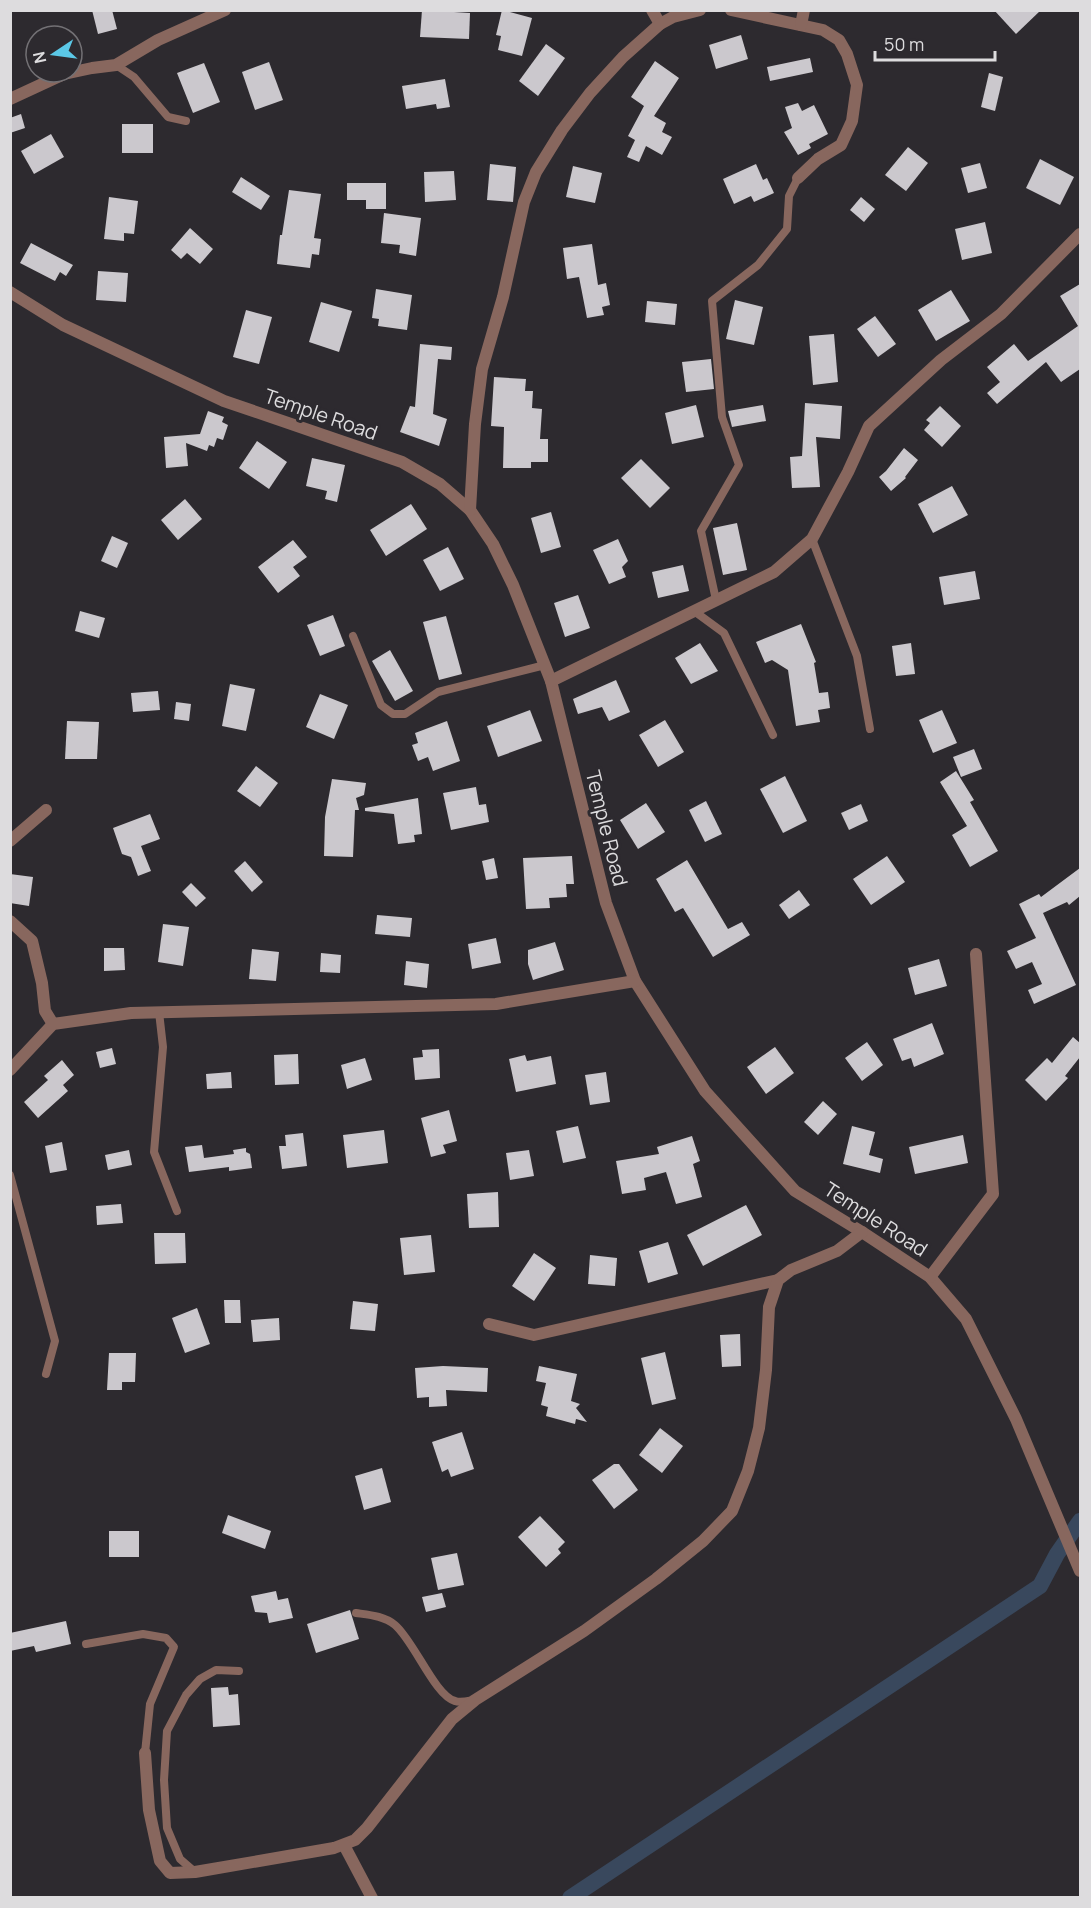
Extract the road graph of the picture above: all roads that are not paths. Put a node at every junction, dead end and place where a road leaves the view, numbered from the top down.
1 (225, 10) edge
2 (652, 10) edge
3 (700, 10) edge
4 (730, 10) edge
5 (804, 10) edge
6 (660, 24) junction
7 (801, 25) junction
8 (116, 65) junction
9 (10, 99) edge
10 (186, 121) dead end
11 (798, 178) joint
12 (1080, 234) edge
13 (10, 292) edge
14 (470, 510) junction
15 (812, 539) junction
16 (717, 600) junction
17 (694, 611) junction
18 (353, 636) dead end
19 (545, 665) junction
20 (551, 681) junction
21 (870, 729) dead end
22 (772, 735) dead end
23 (46, 810) dead end
24 (10, 841) edge
25 (10, 921) edge
26 (976, 954) dead end
27 (635, 981) junction
28 (159, 1012) junction
29 (53, 1024) junction
30 (10, 1071) edge
31 (10, 1175) edge
32 (177, 1211) dead end
33 (862, 1232) junction
34 (930, 1277) junction
35 (778, 1280) junction
36 (489, 1324) dead end
37 (46, 1374) dead end
38 (1080, 1570) edge
39 (356, 1613) dead end
40 (86, 1644) dead end
41 (239, 1671) dead end
42 (475, 1700) junction
43 (145, 1753) joint
44 (344, 1845) junction
45 (195, 1872) junction
46 (372, 1898) edge

1 - 8 street
2 - 6 street
3 - 6 street
4 - 7 street
5 - 7 street
6 - 14 street
7 - 11 street
8 - 9 street
8 - 10 lane
11 - 16 lane
12 - 15 street
13 - 14 street, Temple Road
14 - 19 street, Temple Road
15 - 16 street
15 - 21 lane
16 - 17 street
17 - 20 street
17 - 22 lane
18 - 19 lane
19 - 20 street, Temple Road
20 - 27 street, Temple Road
23 - 24 street
25 - 29 street
26 - 34 street
27 - 28 street
27 - 33 street, Temple Road
28 - 29 street
28 - 32 lane
29 - 30 street
31 - 37 lane
33 - 34 street, Temple Road
33 - 35 street
34 - 38 street, Temple Road
35 - 36 street
35 - 42 street
39 - 42 lane
40 - 43 lane
41 - 45 lane
42 - 44 street
43 - 45 street
44 - 45 street
44 - 46 street

